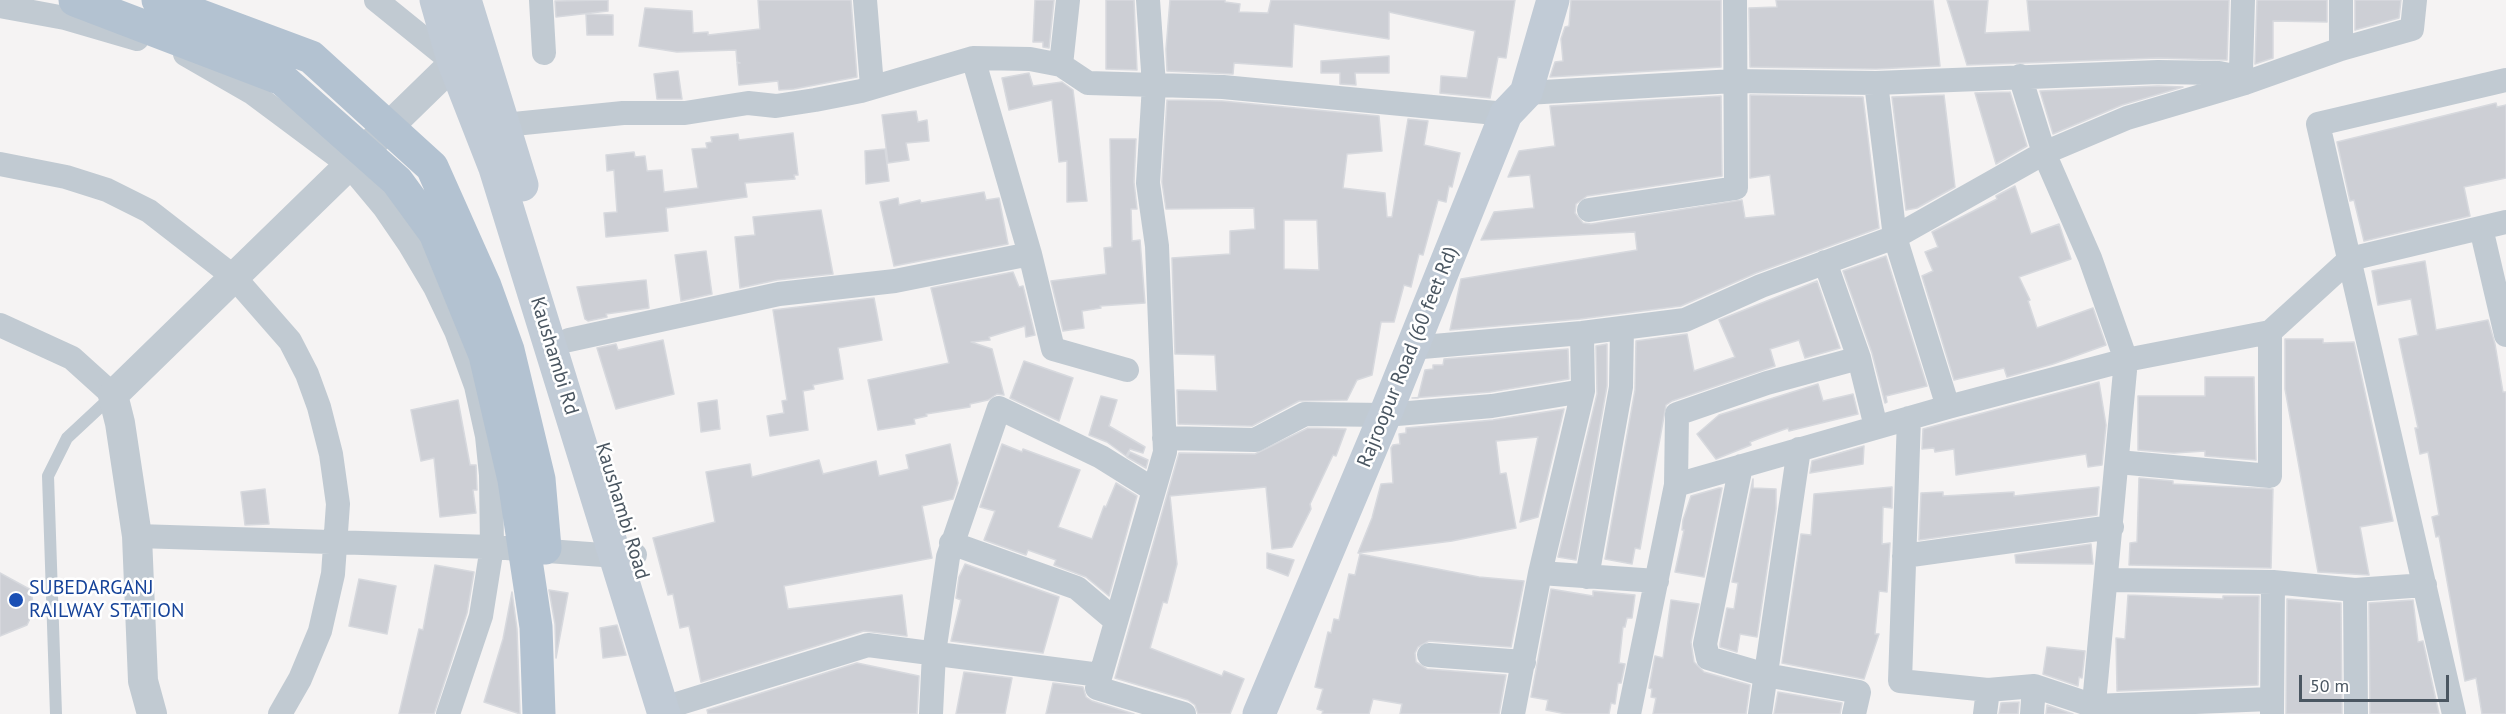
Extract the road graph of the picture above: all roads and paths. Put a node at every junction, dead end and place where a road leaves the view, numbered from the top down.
1 (75, 0) edge
2 (158, 0) edge
3 (376, 0) edge
4 (436, 0) edge
5 (465, 0) edge
6 (541, 0) edge
7 (865, 0) edge
8 (1068, 0) edge
9 (1148, 0) edge
10 (1553, 0) edge
11 (1735, 0) edge
12 (2243, 0) edge
13 (2341, 0) edge
14 (2415, 0) edge
15 (0, 6) edge
16 (2341, 49) junction
17 (544, 53) dead end
18 (973, 58) junction
19 (468, 59) junction
20 (1060, 65) junction
21 (2020, 76) junction
22 (2506, 80) edge
23 (1734, 81) junction
24 (1876, 83) junction
25 (2245, 83) junction
26 (872, 86) junction
27 (1154, 86) junction
28 (1516, 104) junction
29 (504, 125) junction
30 (2044, 153) junction
31 (0, 164) edge
32 (349, 165) junction
33 (1589, 210) dead end
34 (2506, 222) edge
35 (2481, 228) junction
36 (1895, 237) junction
37 (1030, 254) junction
38 (2349, 259) junction
39 (1824, 262) junction
40 (234, 277) junction
41 (2504, 320) edge
42 (0, 325) edge
43 (1622, 328) junction
44 (2270, 332) junction
45 (1582, 333) junction
46 (569, 340) junction
47 (1411, 348) junction
48 (1859, 358) junction
49 (2126, 360) junction
50 (1126, 370) dead end
51 (1583, 390) junction
52 (112, 395) junction
53 (1948, 407) junction
54 (1385, 415) junction
55 (1909, 418) junction
56 (1876, 428) junction
57 (1164, 438) junction
58 (1799, 449) junction
59 (2118, 462) junction
60 (1741, 466) junction
61 (1676, 485) junction
62 (1154, 490) junction
63 (2112, 527) junction
64 (137, 536) junction
65 (951, 543) junction
66 (337, 544) junction
67 (492, 547) junction
68 (626, 556) junction
69 (1904, 556) junction
70 (1540, 573) junction
71 (1587, 578) junction
72 (2108, 580) junction
73 (1657, 581) junction
74 (2273, 582) junction
75 (2426, 585) junction
76 (2355, 590) junction
77 (1116, 621) junction
78 (934, 653) junction
79 (1429, 655) dead end
80 (1524, 662) junction
81 (1100, 675) junction
82 (1766, 675) junction
83 (2034, 686) junction
84 (1988, 690) junction
85 (2272, 706) edge
86 (2094, 710) edge
87 (674, 711) edge
88 (56, 714) edge
89 (152, 714) edge
90 (280, 714) edge
91 (448, 714) edge
92 (539, 714) edge
93 (552, 714) edge
94 (931, 714) edge
95 (1184, 714) edge
96 (1259, 714) edge
97 (1513, 714) edge
98 (1629, 714) edge
99 (1760, 714) edge
100 (1854, 714) edge
101 (1985, 714) edge
102 (2032, 714) edge
103 (2356, 714) edge
104 (2454, 714) edge

1 - 92 main road, bridge
2 - 93 main road, bridge
3 - 19 street
4 - 19 main road, Kaushambi Rd
5 - 19 main road, Kaushambi Road
6 - 17 street
7 - 26 street
8 - 20 street
9 - 27 street
10 - 28 main road, Rajroopur Road (60 feet Rd)
11 - 23 street
12 - 25 street
13 - 16 street
14 - 16 street
15 - 32 street
16 - 25 street
18 - 20 street
18 - 26 street
18 - 37 street
19 - 29 main road, Kaushambi Road
19 - 32 street
19 - 68 main road, Kaushambi Rd
20 - 27 street
21 - 24 street
21 - 25 street
21 - 30 street
22 - 38 street
23 - 24 street
23 - 28 street
23 - 33 street
24 - 36 street
25 - 30 street
26 - 29 street
27 - 28 street
27 - 57 street
28 - 47 main road, Rajroopur Road (60 feet Rd)
29 - 46 main road, Kaushambi Road
30 - 36 street
30 - 49 street
31 - 40 street
32 - 40 street
32 - 67 street
34 - 35 street
35 - 38 street
35 - 41 street
36 - 39 street
36 - 53 street
37 - 46 street
37 - 50 street
38 - 44 street
38 - 75 street
39 - 43 street
39 - 48 street
40 - 52 street
40 - 66 street
42 - 52 street
43 - 45 street
43 - 71 street
44 - 49 street
44 - 59 street
45 - 47 street
45 - 51 street
46 - 68 main road, Kaushambi Road
47 - 54 main road, Rajroopur Road (60 feet Rd)
48 - 56 street
48 - 61 street
49 - 53 street
49 - 59 street
51 - 54 street
51 - 70 street
52 - 64 street
52 - 88 lane
53 - 55 street
54 - 57 street
54 - 96 main road, Rajroopur Road (60 feet Rd)
55 - 56 street
55 - 69 street
56 - 58 street
57 - 62 street
58 - 60 street
58 - 82 street
59 - 63 street
60 - 61 street
60 - 82 street
61 - 73 street
62 - 65 street
62 - 77 street
63 - 69 street
63 - 72 street
64 - 66 street
64 - 89 street
65 - 77 street
65 - 78 street
66 - 67 street
66 - 90 street
67 - 68 street
67 - 91 street
68 - 87 main road, Kaushambi Road
69 - 84 street
70 - 71 street
70 - 80 street
71 - 73 street
72 - 74 street
72 - 86 street
73 - 98 street
74 - 76 street
74 - 85 street
75 - 76 street
75 - 104 street
76 - 103 street
77 - 81 street
78 - 81 street
78 - 87 street
78 - 94 street
79 - 80 street
80 - 97 street
81 - 95 street
82 - 99 street
82 - 100 street
83 - 84 street
83 - 86 street
83 - 102 street
84 - 101 street
85 - 86 street

